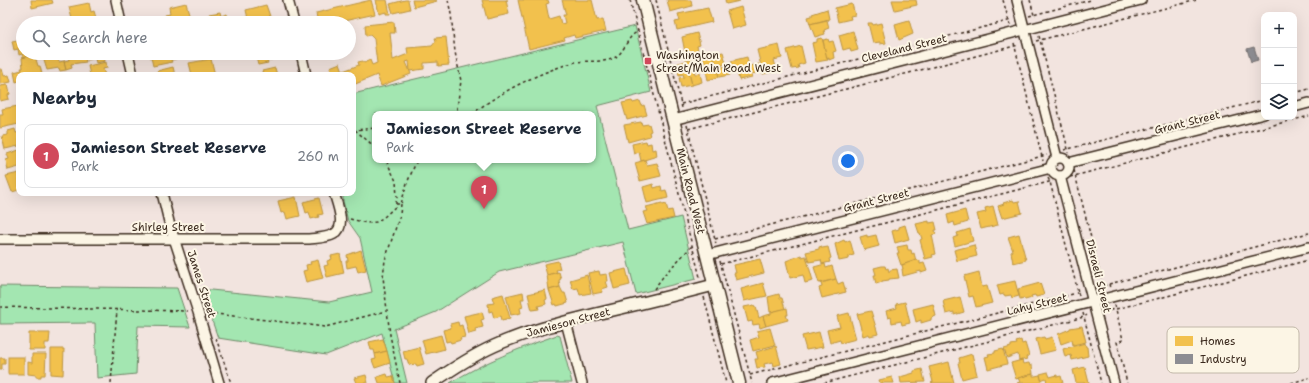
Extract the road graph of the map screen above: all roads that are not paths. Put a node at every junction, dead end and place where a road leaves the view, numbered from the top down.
1 (116, 0) edge
2 (288, 0) edge
3 (643, 0) edge
4 (1017, 0) edge
5 (1141, 0) edge
6 (119, 16) edge
7 (292, 16) edge
8 (1024, 30) junction
9 (130, 60) edge
10 (303, 60) edge
11 (133, 72) edge
12 (305, 72) edge
13 (1309, 103) edge
14 (1297, 106) edge
15 (1261, 115) edge
16 (679, 118) junction
17 (1056, 155) junction
18 (1070, 163) junction
19 (1048, 169) junction
20 (1061, 178) junction
21 (163, 196) edge
22 (335, 196) edge
23 (0, 239) edge
24 (174, 240) junction
25 (1309, 247) edge
26 (712, 253) junction
27 (708, 287) junction
28 (1093, 302) junction
29 (566, 322) junction
30 (219, 383) edge
31 (432, 383) edge
32 (582, 383) edge
33 (739, 383) edge
34 (772, 383) edge
35 (1114, 383) edge

1 - 6 street
2 - 7 street
3 - 16 main road, Main Road West
4 - 8 street
5 - 8 street, Cleveland Street
8 - 16 street, Cleveland Street
8 - 17 street
9 - 11 street
10 - 12 street
13 - 14 street
15 - 18 street, Grant Street
16 - 26 main road, Main Road West
17 - 18 street
17 - 19 street
18 - 20 street
19 - 20 street
19 - 26 street, Grant Street
20 - 28 street, Disraeli Street
21 - 24 street, James Street
22 - 24 street, Shirley Street
23 - 24 street, Shirley Street
24 - 30 street, James Street
25 - 28 street, Lahy Street
26 - 27 main road, Main Road West
27 - 29 street, Jamieson Street
27 - 33 main road, Main Road West
28 - 34 street, Lahy Street
28 - 35 street, Disraeli Street
29 - 31 street, Jamieson Street
29 - 32 street

